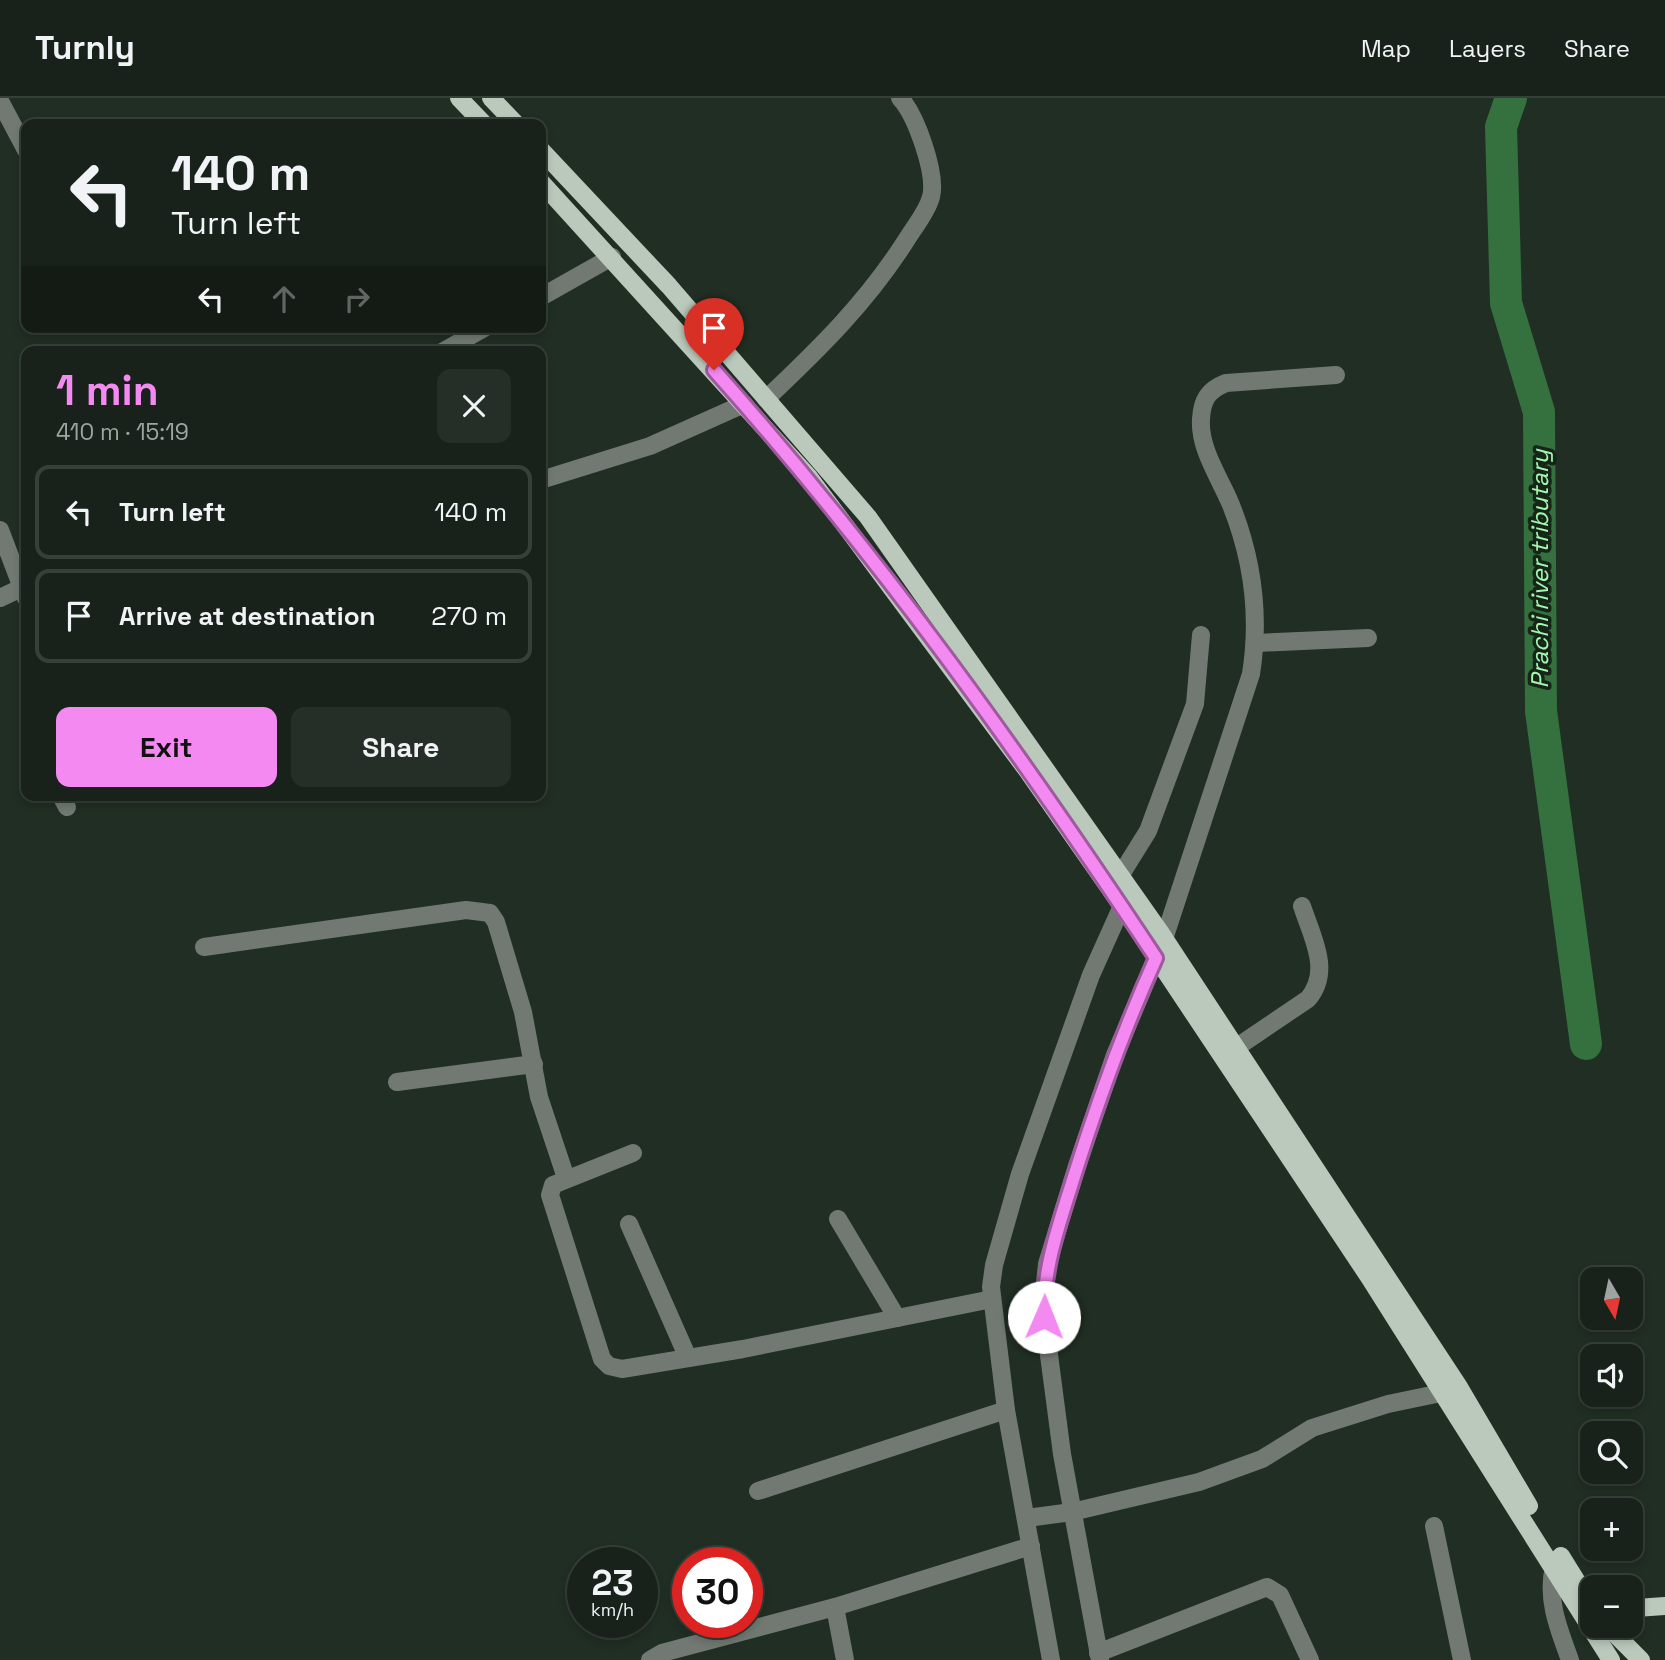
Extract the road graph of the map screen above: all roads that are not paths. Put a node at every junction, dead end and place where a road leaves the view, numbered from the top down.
1 (5, 98) edge
2 (459, 98) edge
3 (491, 98) edge
4 (900, 98) edge
5 (0, 101) edge
6 (479, 119) edge
7 (511, 119) edge
8 (21, 141) edge
9 (546, 155) edge
10 (546, 187) edge
11 (612, 257) junction
12 (546, 294) edge
13 (475, 333) edge
14 (453, 346) edge
15 (1336, 375) dead end
16 (766, 399) junction
17 (744, 404) junction
18 (546, 478) edge
19 (0, 530) edge
20 (21, 585) edge
21 (21, 594) edge
22 (0, 598) edge
23 (1201, 635) dead end
24 (1368, 638) dead end
25 (1256, 643) junction
26 (1120, 876) junction
27 (1127, 905) junction
28 (1302, 906) dead end
29 (1158, 945) junction
30 (204, 947) dead end
31 (1237, 1047) junction
32 (534, 1064) junction
33 (397, 1082) dead end
34 (633, 1153) dead end
35 (566, 1178) junction
36 (838, 1219) dead end
37 (629, 1224) dead end
38 (992, 1300) junction
39 (897, 1318) junction
40 (688, 1358) junction
41 (1441, 1393) junction
42 (1006, 1410) junction
43 (758, 1491) dead end
44 (1069, 1512) junction
45 (1030, 1518) junction
46 (1532, 1521) junction
47 (1434, 1526) dead end
48 (1031, 1546) junction
49 (1554, 1567) junction
50 (1572, 1574) junction
51 (1580, 1578) edge
52 (1580, 1594) edge
53 (1580, 1602) edge
54 (1665, 1606) edge
55 (835, 1607) junction
56 (1643, 1608) edge
57 (1595, 1638) edge
58 (1600, 1638) edge
59 (1620, 1638) edge
60 (1099, 1656) edge
61 (650, 1660) edge
62 (845, 1660) edge
63 (1051, 1660) edge
64 (1310, 1660) edge
65 (1462, 1660) edge
66 (1570, 1660) edge
67 (1601, 1660) edge
68 (1611, 1660) edge
69 (1641, 1660) edge

1 - 5 street
2 - 6 main road
3 - 7 main road
4 - 16 street
5 - 8 street
9 - 16 main road
10 - 11 main road
11 - 12 street
11 - 17 main road
13 - 14 street
15 - 25 street
16 - 26 main road
17 - 18 street
17 - 27 main road
19 - 20 street
21 - 22 street
23 - 26 street
24 - 25 street
25 - 29 street
26 - 27 main road
27 - 29 main road
27 - 38 street
28 - 31 street
29 - 31 main road
29 - 41 main road
29 - 44 street
30 - 32 street
31 - 46 main road
32 - 33 street
32 - 35 street
34 - 35 street
35 - 40 street
36 - 39 street
37 - 40 street
38 - 39 street
38 - 42 street
39 - 40 street
41 - 44 street
41 - 46 main road
42 - 43 street
42 - 45 street
44 - 45 street
44 - 60 street
45 - 48 street
46 - 49 main road
46 - 50 main road
47 - 65 street
48 - 55 street
48 - 63 street
49 - 53 main road
49 - 66 street
50 - 51 main road
50 - 52 main road
54 - 56 main road
55 - 61 street
55 - 62 street
57 - 67 main road
58 - 68 main road
59 - 69 main road
60 - 64 street

